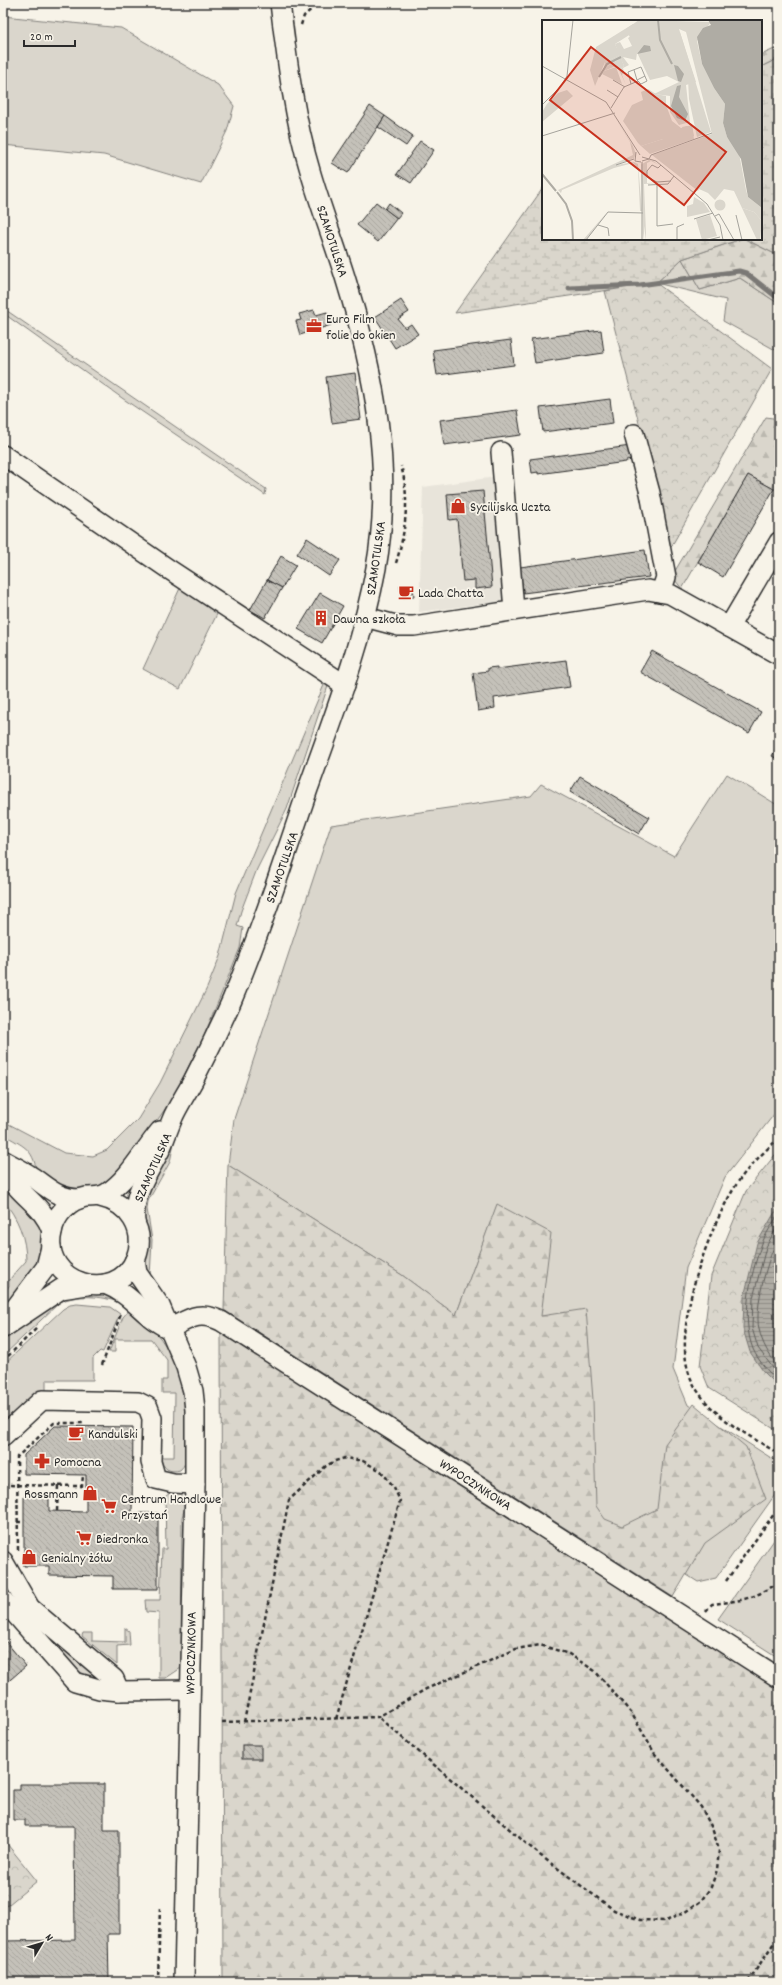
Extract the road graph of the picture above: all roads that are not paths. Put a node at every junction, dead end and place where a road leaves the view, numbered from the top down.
1 (280, 3) edge
2 (634, 434) dead end
3 (501, 452) dead end
4 (3, 455) edge
5 (779, 542) edge
6 (661, 592) junction
7 (514, 610) junction
8 (365, 618) junction
9 (729, 627) junction
10 (779, 655) edge
11 (345, 685) junction
12 (175, 1113) junction
13 (3, 1160) edge
14 (3, 1169) edge
15 (100, 1197) junction
16 (79, 1199) junction
17 (135, 1222) junction
18 (51, 1239) junction
19 (135, 1260) junction
20 (98, 1285) junction
21 (3, 1324) edge
22 (3, 1328) edge
23 (168, 1330) junction
24 (3, 1436) edge
25 (195, 1484) junction
26 (6, 1566) edge
27 (3, 1600) edge
28 (779, 1678) edge
29 (189, 1690) junction
30 (119, 1691) junction
31 (184, 1982) edge

1 - 8 street, SZAMOTULSKA
2 - 6 street
3 - 7 street
4 - 11 street
5 - 9 street
6 - 7 street
6 - 9 street
7 - 8 street
8 - 11 street, SZAMOTULSKA
9 - 10 street
11 - 12 street, SZAMOTULSKA
12 - 15 street, SZAMOTULSKA
12 - 17 street, SZAMOTULSKA
13 - 16 street
14 - 18 street
15 - 16 street
15 - 17 street
16 - 18 street
17 - 19 street
18 - 20 street
18 - 21 street
19 - 20 street
19 - 23 street, WYPOCZYNKOWA
20 - 22 street
20 - 23 street, WYPOCZYNKOWA
23 - 25 street, WYPOCZYNKOWA
23 - 28 street, WYPOCZYNKOWA
24 - 25 street
25 - 29 street, WYPOCZYNKOWA
26 - 30 street
27 - 30 street
29 - 30 street
29 - 31 street, WYPOCZYNKOWA

